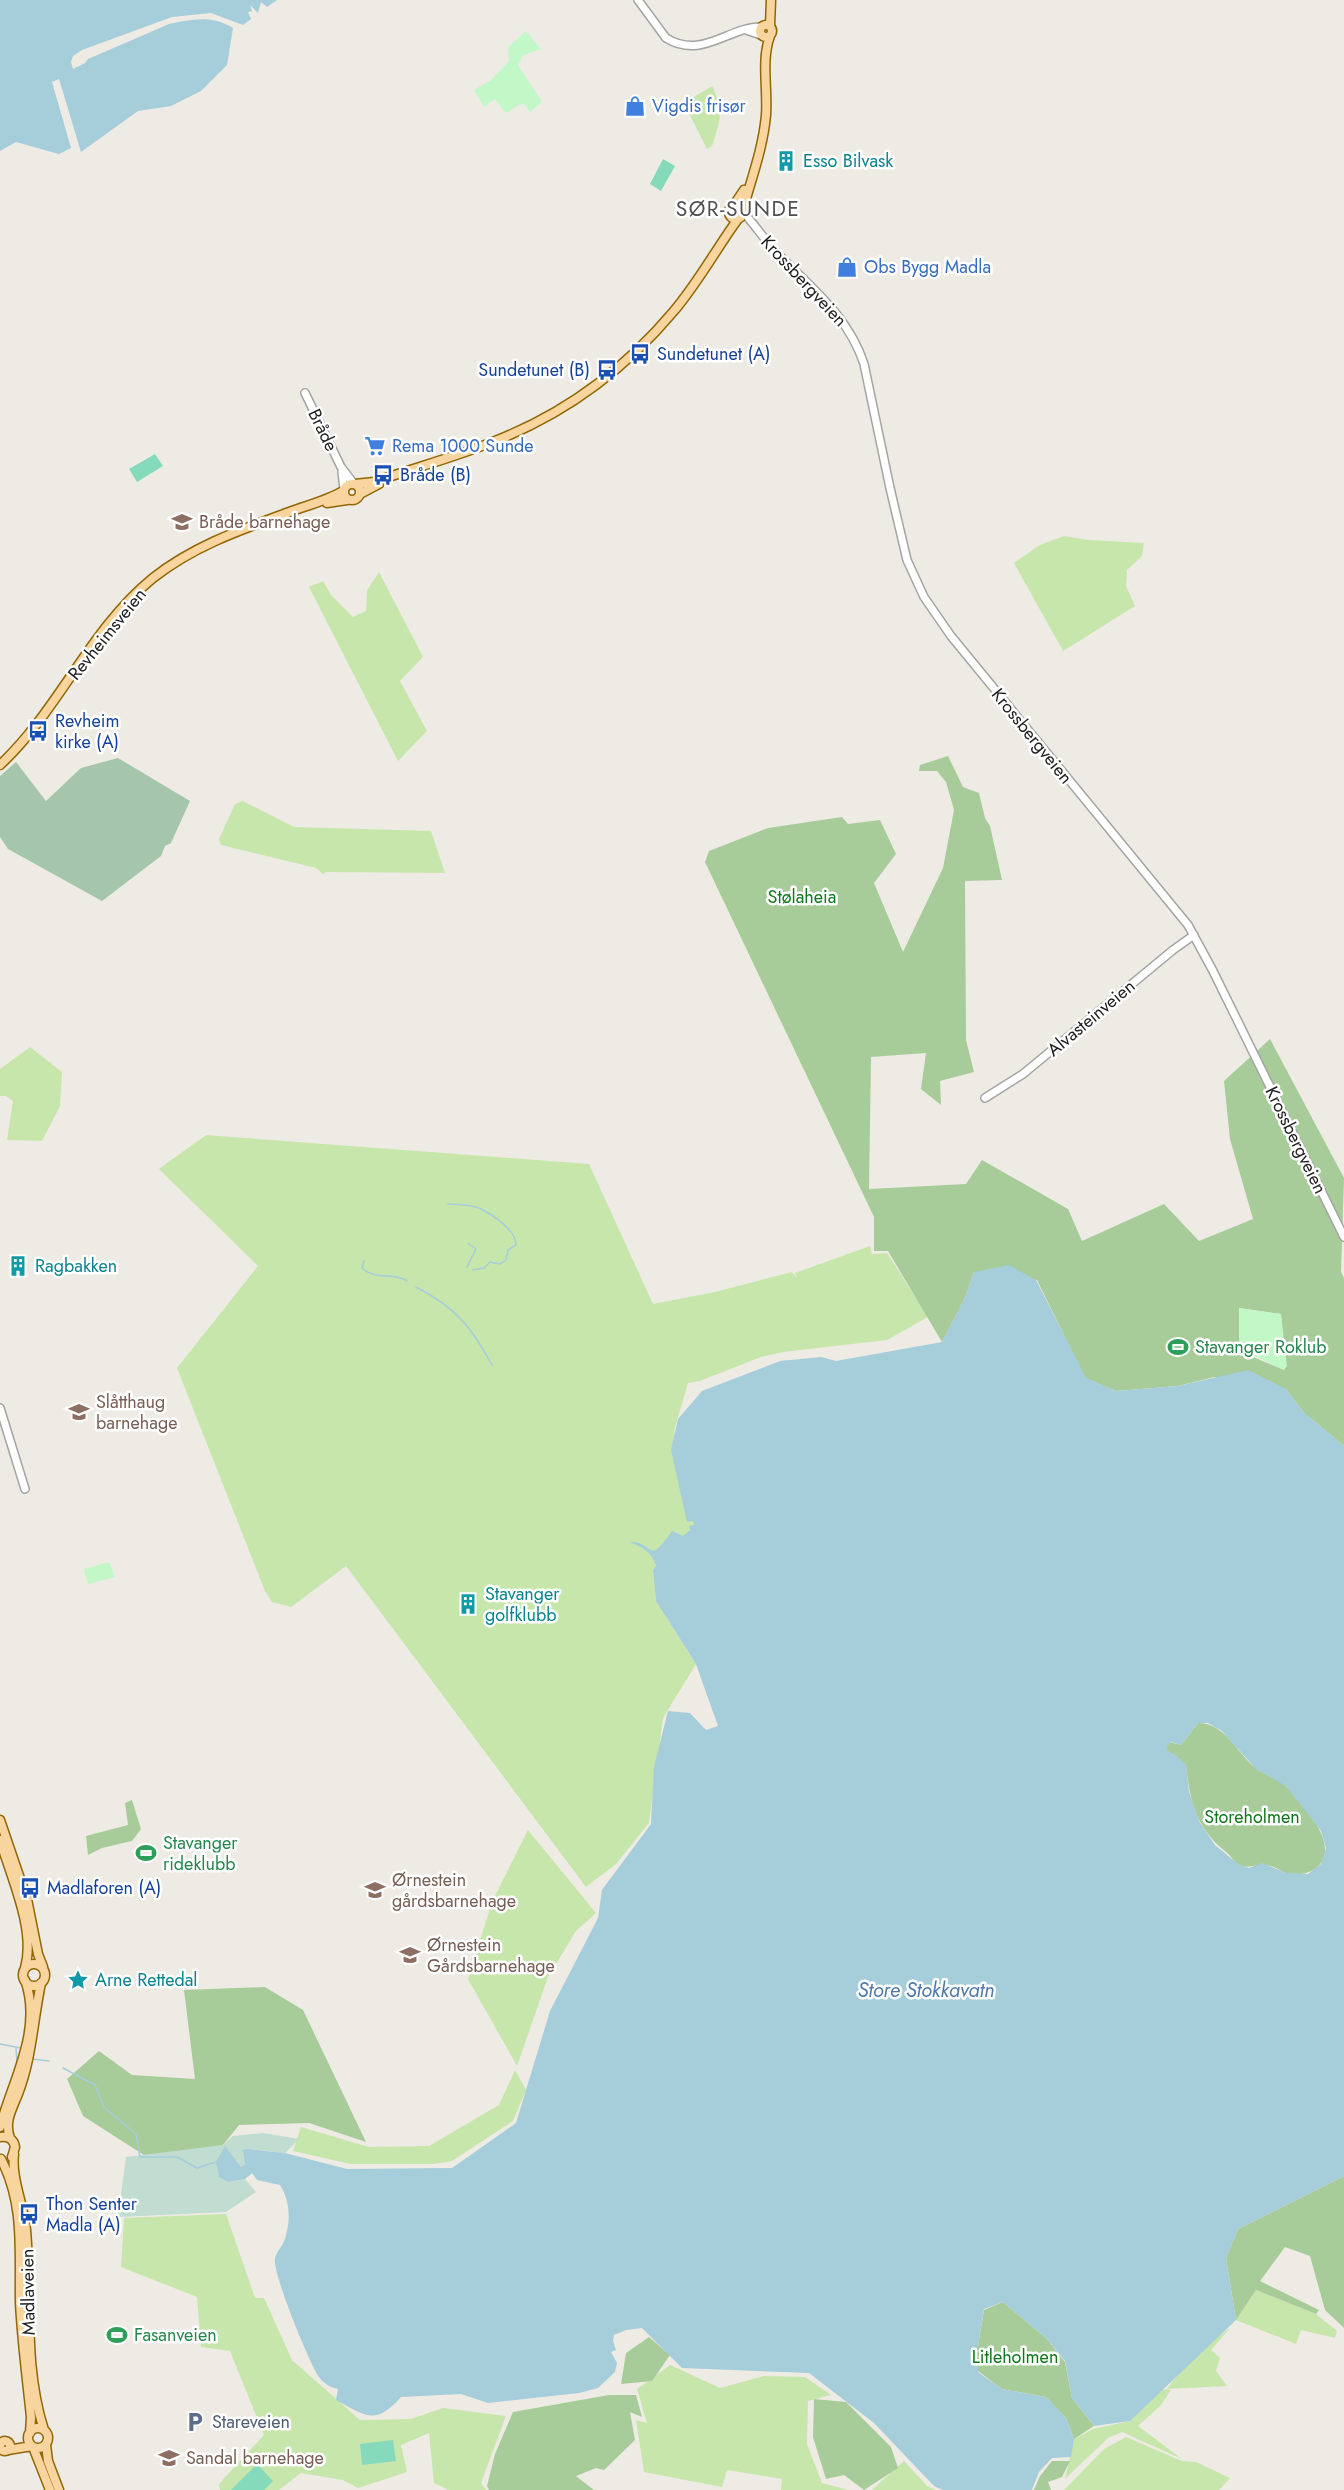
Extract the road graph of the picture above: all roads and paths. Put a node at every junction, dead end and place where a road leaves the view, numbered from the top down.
1 (638, 0) edge
2 (769, 0) edge
3 (765, 31) junction
4 (738, 213) junction
5 (305, 393) dead end
6 (438, 462) junction
7 (341, 466) junction
8 (355, 484) junction
9 (345, 493) junction
10 (360, 494) junction
11 (0, 765) edge
12 (1194, 935) junction
13 (986, 1098) dead end
14 (1344, 1237) edge
15 (0, 1408) edge
16 (25, 1490) dead end
17 (0, 1820) edge
18 (0, 1840) edge
19 (43, 1967) junction
20 (25, 1968) junction
21 (25, 1980) junction
22 (41, 1983) junction
23 (32, 2026) junction
24 (12, 2100) junction
25 (0, 2127) edge
26 (0, 2137) edge
27 (10, 2138) junction
28 (14, 2154) junction
29 (0, 2159) edge
30 (44, 2430) junction
31 (31, 2441) junction
32 (46, 2445) junction
33 (5, 2449) edge
34 (50, 2490) edge
35 (59, 2490) edge

1 - 3 street
2 - 3 main road
3 - 4 main road
4 - 6 main road
4 - 12 street, Krossbergveien
5 - 7 street, Bråde
6 - 8 main road
6 - 10 main road
7 - 8 street, Bråde
7 - 9 street, Bråde
8 - 9 main road
8 - 10 main road
9 - 10 main road
9 - 11 main road, Revheimsveien
12 - 13 street, Alvasteinveien
12 - 14 street, Krossbergveien
15 - 16 street
17 - 19 main road
18 - 20 main road
19 - 20 main road
19 - 22 main road
20 - 21 main road
21 - 22 main road
21 - 23 main road
22 - 23 main road
23 - 24 main road
24 - 25 main road
24 - 27 main road
26 - 27 main road
27 - 28 main road, Madlaveien
28 - 29 main road
28 - 30 main road, Madlaveien
29 - 31 main road, Madlaveien
30 - 31 main road
30 - 32 main road
31 - 32 main road
31 - 33 main road
31 - 34 main road, Madlaveien
32 - 35 main road

